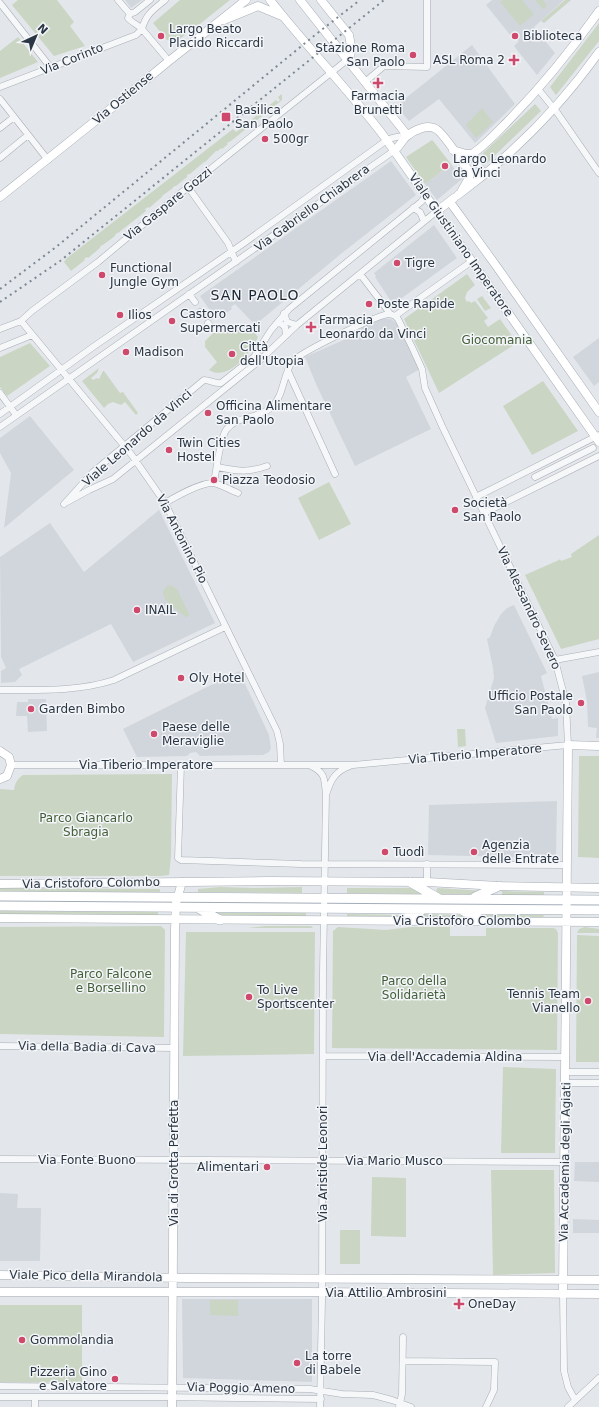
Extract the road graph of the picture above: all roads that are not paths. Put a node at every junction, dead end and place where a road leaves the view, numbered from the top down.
1 (118, 0) edge
2 (150, 0) edge
3 (165, 0) edge
4 (246, 0) edge
5 (270, 0) edge
6 (300, 0) edge
7 (321, 0) edge
8 (427, 0) edge
9 (0, 3) edge
10 (599, 11) edge
11 (130, 14) junction
12 (283, 17) junction
13 (220, 21) junction
14 (142, 29) junction
15 (598, 58) edge
16 (169, 61) junction
17 (348, 62) junction
18 (51, 68) junction
19 (331, 72) junction
20 (365, 82) junction
21 (0, 87) edge
22 (538, 89) junction
23 (0, 100) edge
24 (554, 108) junction
25 (14, 117) junction
26 (0, 128) edge
27 (28, 135) junction
28 (407, 135) junction
29 (387, 140) junction
30 (374, 149) junction
31 (395, 150) junction
32 (453, 150) junction
33 (470, 154) junction
34 (0, 158) edge
35 (48, 160) junction
36 (381, 160) junction
37 (599, 173) edge
38 (486, 174) junction
39 (188, 187) junction
40 (458, 195) junction
41 (426, 196) junction
42 (0, 197) edge
43 (450, 202) junction
44 (413, 208) junction
45 (437, 211) junction
46 (424, 221) junction
47 (234, 249) junction
48 (244, 257) junction
49 (472, 261) junction
50 (236, 262) junction
51 (360, 274) junction
52 (189, 294) junction
53 (195, 302) dead end
54 (284, 313) junction
55 (393, 315) junction
56 (204, 317) dead end
57 (21, 321) junction
58 (276, 324) junction
59 (297, 325) junction
60 (0, 329) edge
61 (214, 330) dead end
62 (286, 334) junction
63 (32, 335) junction
64 (0, 348) edge
65 (73, 361) junction
66 (62, 370) junction
67 (288, 371) junction
68 (79, 372) junction
69 (69, 379) junction
70 (0, 393) edge
71 (10, 407) junction
72 (599, 412) edge
73 (0, 414) edge
74 (16, 415) junction
75 (0, 427) edge
76 (598, 438) edge
77 (124, 446) junction
78 (593, 448) dead end
79 (599, 456) edge
80 (136, 461) junction
81 (267, 466) dead end
82 (217, 467) junction
83 (335, 474) dead end
84 (535, 477) dead end
85 (214, 483) junction
86 (238, 493) dead end
87 (476, 497) junction
88 (165, 503) junction
89 (484, 513) junction
90 (225, 627) junction
91 (599, 652) edge
92 (556, 660) junction
93 (0, 690) edge
94 (568, 745) junction
95 (599, 746) edge
96 (0, 751) edge
97 (11, 765) junction
98 (281, 765) junction
99 (310, 765) junction
100 (353, 765) junction
101 (181, 766) junction
102 (0, 779) edge
103 (326, 794) junction
104 (325, 864) junction
105 (427, 864) junction
106 (567, 865) junction
107 (182, 882) junction
108 (325, 882) junction
109 (410, 882) junction
110 (427, 882) junction
111 (0, 884) edge
112 (499, 886) junction
113 (567, 887) junction
114 (599, 888) edge
115 (0, 896) edge
116 (177, 897) junction
117 (325, 898) junction
118 (439, 899) junction
119 (469, 899) junction
120 (566, 900) junction
121 (599, 900) edge
122 (0, 906) edge
123 (175, 908) junction
124 (196, 908) junction
125 (325, 909) junction
126 (426, 909) junction
127 (458, 909) junction
128 (567, 910) junction
129 (599, 910) edge
130 (0, 918) edge
131 (175, 920) junction
132 (220, 920) junction
133 (325, 920) junction
134 (399, 921) junction
135 (485, 921) junction
136 (567, 922) junction
137 (599, 922) edge
138 (0, 1046) edge
139 (174, 1048) junction
140 (323, 1056) junction
141 (566, 1057) junction
142 (566, 1072) junction
143 (599, 1072) edge
144 (566, 1083) junction
145 (599, 1083) edge
146 (0, 1159) edge
147 (174, 1160) junction
148 (323, 1160) junction
149 (565, 1162) junction
150 (0, 1275) edge
151 (173, 1277) junction
152 (322, 1278) junction
153 (564, 1280) junction
154 (599, 1280) edge
155 (0, 1292) edge
156 (322, 1292) junction
157 (172, 1293) junction
158 (563, 1294) junction
159 (599, 1294) edge
160 (403, 1337) dead end
161 (404, 1362) junction
162 (599, 1378) edge
163 (0, 1386) edge
164 (84, 1387) junction
165 (172, 1387) junction
166 (310, 1389) junction
167 (321, 1391) junction
168 (0, 1397) edge
169 (35, 1397) junction
170 (84, 1397) junction
171 (172, 1398) junction
172 (310, 1399) junction
173 (321, 1399) junction
174 (575, 1400) junction
175 (400, 1405) edge
176 (35, 1407) edge
177 (172, 1407) edge
178 (320, 1407) edge
179 (411, 1407) edge
180 (486, 1407) edge
181 (568, 1407) edge

1 - 11 street
2 - 11 street
3 - 14 street
4 - 13 street, Via Ostiense
5 - 12 street, Viale Giustiniano Imperatore
6 - 17 street
7 - 17 street
8 - 20 street
9 - 18 street
10 - 22 street
11 - 14 street
12 - 13 street
12 - 19 street, Viale Giustiniano Imperatore
13 - 16 street, Via Ostiense
14 - 16 street
14 - 18 street, Via Corinto
15 - 24 street
16 - 35 street, Via Ostiense
17 - 19 street
17 - 20 street
18 - 21 street, Via Corinto
19 - 29 street, Viale Giustiniano Imperatore
19 - 39 street, Via Gaspare Gozzi
20 - 28 street
22 - 24 street
22 - 33 street
23 - 25 street
24 - 37 street
24 - 38 street
25 - 26 street
25 - 27 street
27 - 34 street
27 - 35 street
28 - 29 street
28 - 31 street
28 - 32 street
29 - 30 street, Via Gabriello Chiabrera
29 - 31 street, Viale Giustiniano Imperatore
30 - 36 street, Via Gabriello Chiabrera
30 - 47 street, Via Gabriello Chiabrera
31 - 36 street, Via Gabriello Chiabrera
31 - 41 street, Viale Giustiniano Imperatore
32 - 33 street
32 - 40 street
33 - 38 street
35 - 42 street, Via Ostiense
36 - 48 street, Via Gabriello Chiabrera
38 - 40 street
39 - 47 street
39 - 57 street, Via Gaspare Gozzi
40 - 43 street
41 - 44 street, Viale Leonardo da Vinci
41 - 45 street, Viale Giustiniano Imperatore
43 - 45 street
43 - 72 street, Viale Giustiniano Imperatore
44 - 46 street
44 - 54 street, Viale Leonardo da Vinci
45 - 46 street, Viale Leonardo da Vinci
45 - 49 street, Viale Giustiniano Imperatore
46 - 51 street, Viale Leonardo da Vinci
47 - 48 street, Via Gabriello Chiabrera
47 - 50 street
47 - 65 street, Via Gabriello Chiabrera
48 - 50 street, Via Gabriello Chiabrera
49 - 55 street
49 - 76 street, Viale Giustiniano Imperatore
50 - 52 street, Via Gabriello Chiabrera
51 - 55 street, Via Alessandro Severo
51 - 59 street, Viale Leonardo da Vinci
52 - 53 street
52 - 68 street, Via Gabriello Chiabrera
54 - 58 street, Viale Leonardo da Vinci
54 - 59 street
55 - 67 street
55 - 87 street, Via Alessandro Severo
56 - 61 street
57 - 60 street, Via Gaspare Gozzi
57 - 63 street, Via Antonino Pio
58 - 62 street
58 - 77 street, Viale Leonardo da Vinci
59 - 62 street, Viale Leonardo da Vinci
62 - 80 street, Viale Leonardo da Vinci
63 - 64 street
63 - 66 street, Via Antonino Pio
65 - 66 street, Via Gabriello Chiabrera
65 - 68 street
66 - 69 street, Via Antonino Pio
66 - 71 street, Via Gabriello Chiabrera
67 - 82 street
67 - 83 street
68 - 69 street, Via Gabriello Chiabrera
69 - 74 street, Via Gabriello Chiabrera
69 - 77 street, Via Antonino Pio
70 - 71 street
71 - 73 street, Via Gabriello Chiabrera
71 - 74 street
74 - 75 street, Via Gabriello Chiabrera
76 - 87 street
77 - 80 street, Via Antonino Pio
77 - 80 street, Viale Leonardo da Vinci
78 - 84 street
79 - 89 street
80 - 88 street, Via Antonino Pio
81 - 82 street
82 - 85 street
85 - 86 street
85 - 88 street
87 - 89 street, Via Alessandro Severo
88 - 90 street, Via Antonino Pio
89 - 92 street, Via Alessandro Severo
90 - 93 street
90 - 98 street, Via Antonino Pio
91 - 92 street
92 - 94 street, Via Alessandro Severo
94 - 95 street
94 - 100 street, Via Tiberio Imperatore
94 - 106 street, Via Alessandro Severo
96 - 97 street
97 - 101 street, Via Tiberio Imperatore
97 - 102 street
98 - 99 street, Via Tiberio Imperatore
98 - 101 street, Via Tiberio Imperatore
99 - 100 street, Via Tiberio Imperatore
99 - 103 street
100 - 103 street
101 - 104 street
103 - 104 street
104 - 105 street
104 - 108 street
105 - 106 street
105 - 110 street
106 - 113 street, Via Alessandro Severo
107 - 108 street, Via Cristoforo Colombo
107 - 111 street, Via Cristoforo Colombo
107 - 116 street
108 - 109 street, Via Cristoforo Colombo
108 - 117 street
109 - 110 street, Via Cristoforo Colombo
109 - 118 main road
110 - 112 street, Via Cristoforo Colombo
112 - 113 street, Via Cristoforo Colombo
112 - 119 main road
113 - 114 street, Via Cristoforo Colombo
113 - 120 street, Via Alessandro Severo
115 - 116 main road, Via Cristoforo Colombo
116 - 117 main road, Via Cristoforo Colombo
116 - 123 street
117 - 118 main road, Via Cristoforo Colombo
117 - 125 street
118 - 119 main road, Via Cristoforo Colombo
119 - 120 main road, Via Cristoforo Colombo
120 - 121 main road, Via Cristoforo Colombo
120 - 128 street, Via Alessandro Severo
122 - 123 main road, Via Cristoforo Colombo
123 - 124 main road, Via Cristoforo Colombo
123 - 131 street
124 - 125 main road, Via Cristoforo Colombo
124 - 132 main road
125 - 126 main road, Via Cristoforo Colombo
125 - 133 street
126 - 127 main road, Via Cristoforo Colombo
126 - 134 main road
127 - 128 main road, Via Cristoforo Colombo
127 - 135 main road
128 - 129 main road, Via Cristoforo Colombo
128 - 136 street, Via Alessandro Severo
130 - 131 street, Via Cristoforo Colombo
131 - 132 street, Via Cristoforo Colombo
131 - 139 street, Via di Grotta Perfetta
132 - 133 street, Via Cristoforo Colombo
133 - 134 street, Via Cristoforo Colombo
133 - 140 street, Via Aristide Leonori
134 - 135 street, Via Cristoforo Colombo
135 - 136 street, Via Cristoforo Colombo
136 - 137 street, Via Cristoforo Colombo
136 - 141 street, Via Accademia degli Agiati
138 - 139 street, Via della Badia di Cava
139 - 147 street, Via di Grotta Perfetta
140 - 141 street, Via dell'Accademia Aldina
140 - 148 street, Via Aristide Leonori
141 - 142 street, Via Accademia degli Agiati
142 - 143 street
142 - 144 street, Via Accademia degli Agiati
144 - 145 street
144 - 149 street, Via Accademia degli Agiati
146 - 147 street, Via Fonte Buono
147 - 148 street, Via Mario Musco
147 - 151 street, Via di Grotta Perfetta
148 - 149 street, Via Mario Musco
148 - 152 street, Via Aristide Leonori
149 - 153 street, Via Accademia degli Agiati
150 - 151 street, Viale Pico della Mirandola
151 - 152 street, Via Attilio Ambrosini
151 - 157 street, Via di Grotta Perfetta
152 - 153 street, Via Attilio Ambrosini
152 - 156 street, Via Aristide Leonori
153 - 154 street, Via Attilio Ambrosini
153 - 158 street, Via Accademia degli Agiati
155 - 157 street, Viale Pico della Mirandola
156 - 157 street, Via Attilio Ambrosini
156 - 158 street, Via Attilio Ambrosini
156 - 167 street, Via Aristide Leonori
157 - 165 street, Via di Grotta Perfetta
158 - 159 street, Via Attilio Ambrosini
158 - 174 street, Via Accademia degli Agiati
160 - 161 street
161 - 175 street
161 - 180 street
162 - 174 street
163 - 164 street, Via Poggio Ameno
164 - 165 street, Via Poggio Ameno
164 - 170 street
165 - 166 street, Via Poggio Ameno
165 - 171 street, Via di Grotta Perfetta
166 - 167 street, Via Poggio Ameno
166 - 172 street, Via Poggio Ameno
167 - 173 street, Via Aristide Leonori
167 - 175 street, Via Poggio Ameno
168 - 169 street, Via Poggio Ameno
169 - 170 street, Via Poggio Ameno
169 - 176 street
170 - 171 street, Via Poggio Ameno
171 - 172 street, Via Poggio Ameno
171 - 177 street, Via di Grotta Perfetta
172 - 173 street, Via Poggio Ameno
173 - 178 street, Via Aristide Leonori
174 - 181 street
175 - 179 street, Via Poggio Ameno

